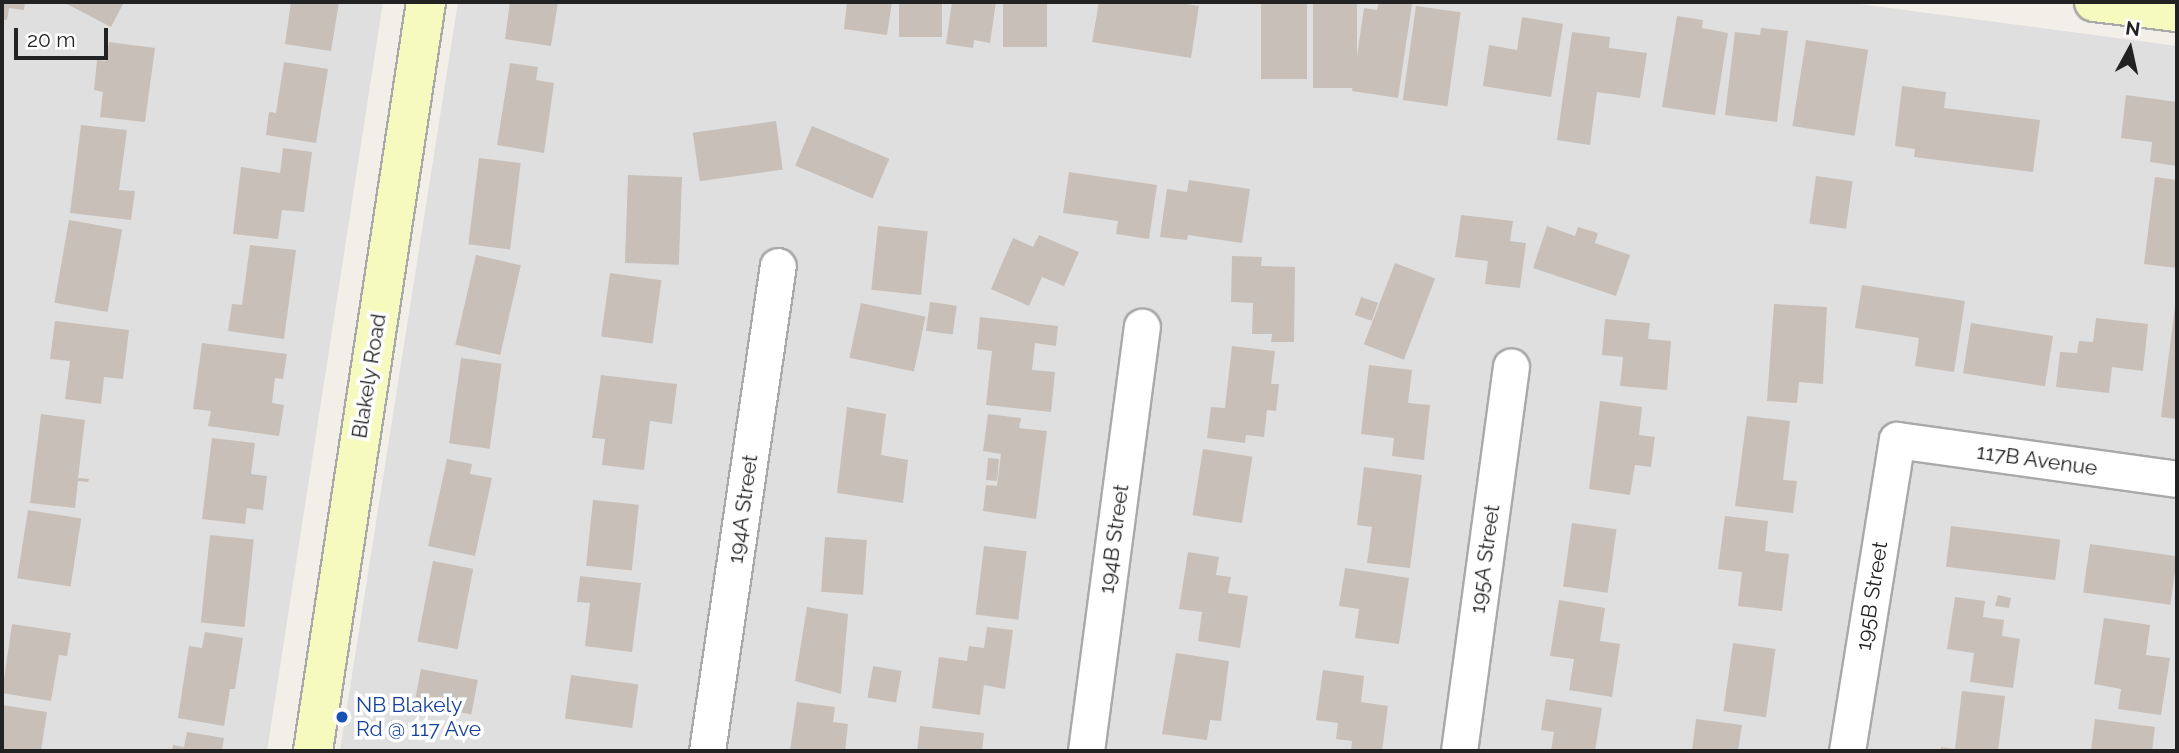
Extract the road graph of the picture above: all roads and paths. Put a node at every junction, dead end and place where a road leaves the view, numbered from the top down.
1 (426, 2) edge
2 (2094, 2) edge
3 (2177, 12) edge
4 (778, 266) dead end
5 (1142, 327) dead end
6 (1511, 366) dead end
7 (1897, 440) joint
8 (2177, 479) edge
9 (313, 751) edge
10 (707, 751) edge
11 (1086, 751) edge
12 (1458, 751) edge
13 (1847, 751) edge

1 - 9 street, Blakely Road
2 - 3 street
4 - 10 street, 194A Street
5 - 11 street, 194B Street
6 - 12 street, 195A Street
7 - 8 street, 117B Avenue
7 - 13 street, 195B Street

